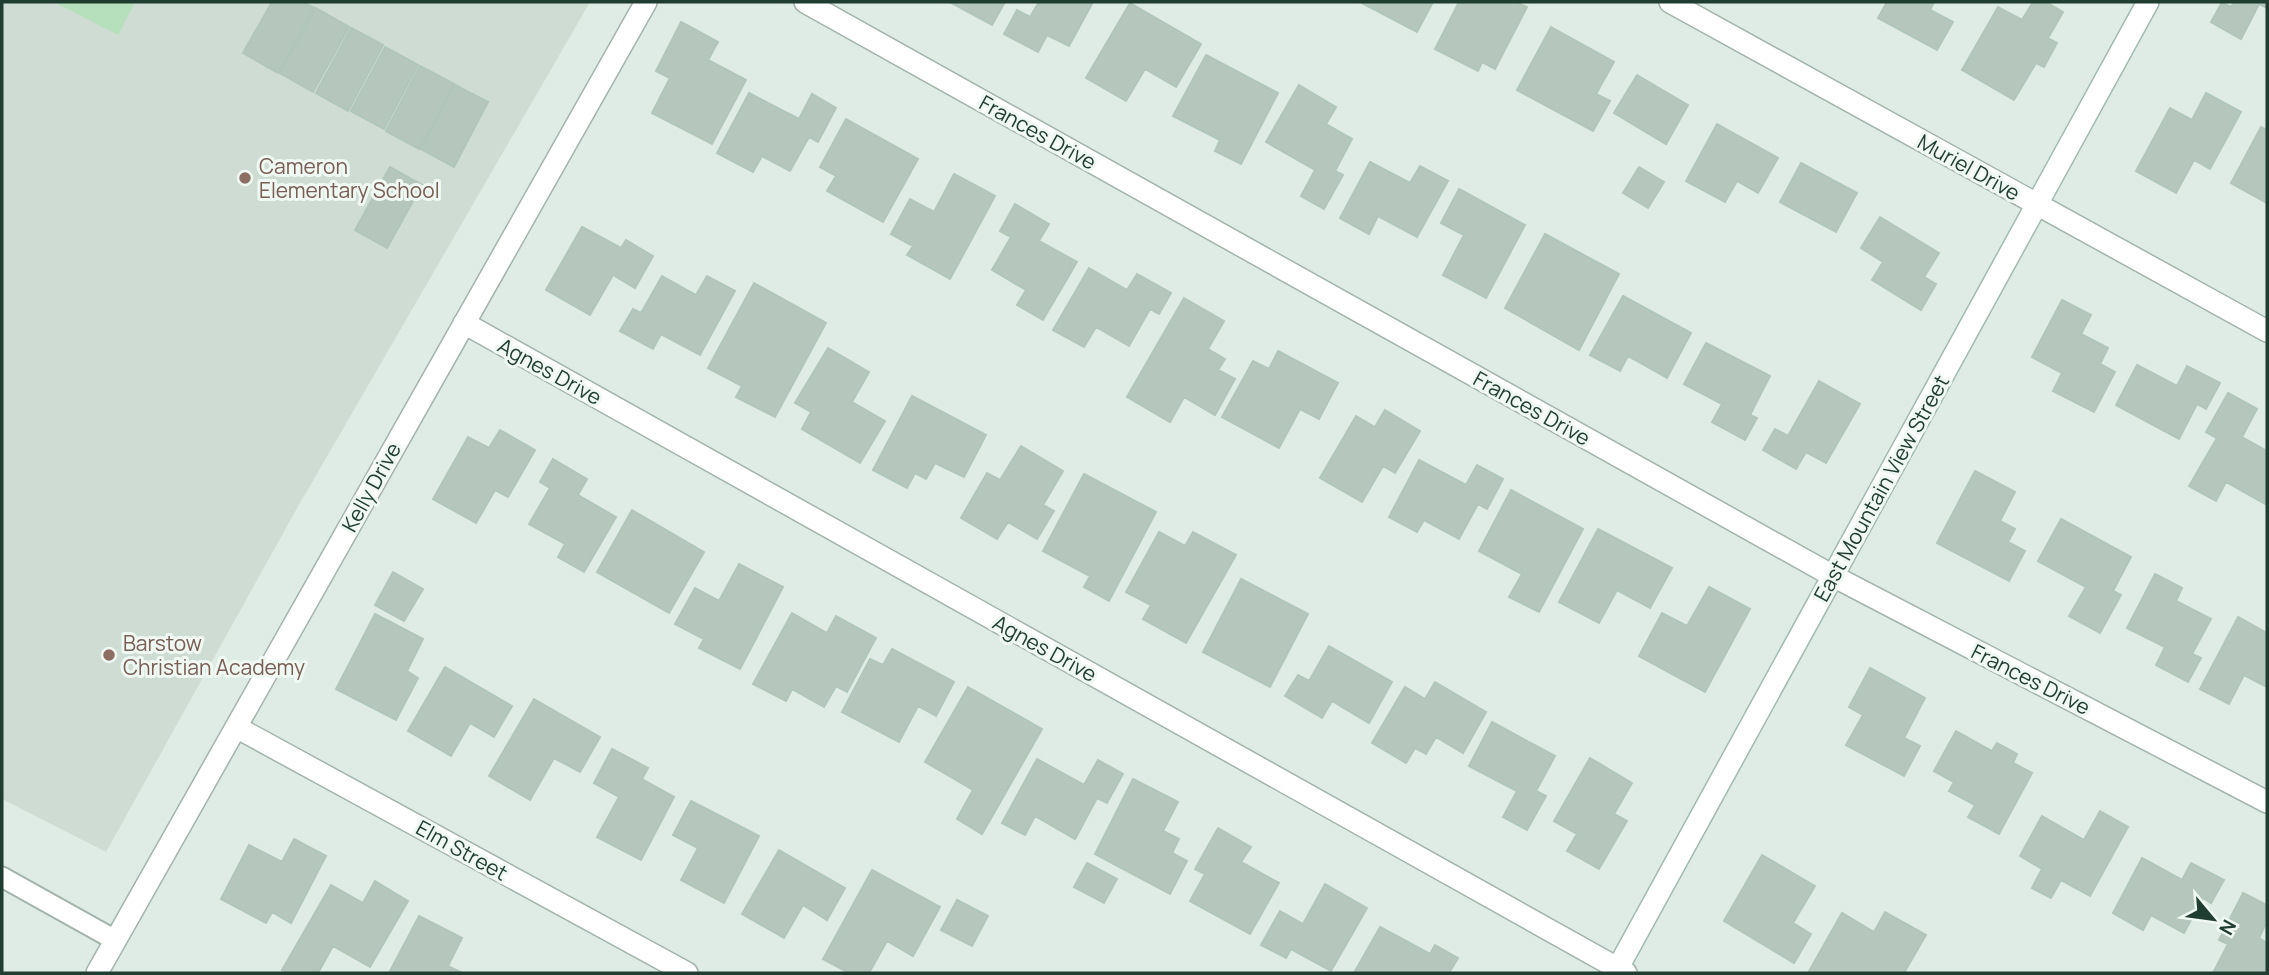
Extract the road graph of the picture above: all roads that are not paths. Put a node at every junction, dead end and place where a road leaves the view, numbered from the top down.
1 (646, 2) edge
2 (805, 2) edge
3 (1670, 2) edge
4 (2148, 2) edge
5 (2036, 204) junction
6 (464, 323) junction
7 (2267, 331) edge
8 (1833, 576) junction
9 (236, 727) junction
10 (2267, 802) edge
11 (2, 877) edge
12 (115, 940) junction
13 (1619, 972) edge
14 (97, 973) edge
15 (687, 973) edge

1 - 6 street, Kelly Drive
2 - 8 street, Frances Drive
3 - 5 street, Muriel Drive
4 - 5 street, East Mountain View Street
5 - 7 street, Muriel Drive
5 - 8 street, East Mountain View Street
6 - 9 street, Kelly Drive
6 - 13 street, Agnes Drive
8 - 10 street, Frances Drive
8 - 13 street, East Mountain View Street
9 - 12 street, Kelly Drive
9 - 15 street, Elm Street
11 - 12 lane
12 - 14 street, Kelly Drive

